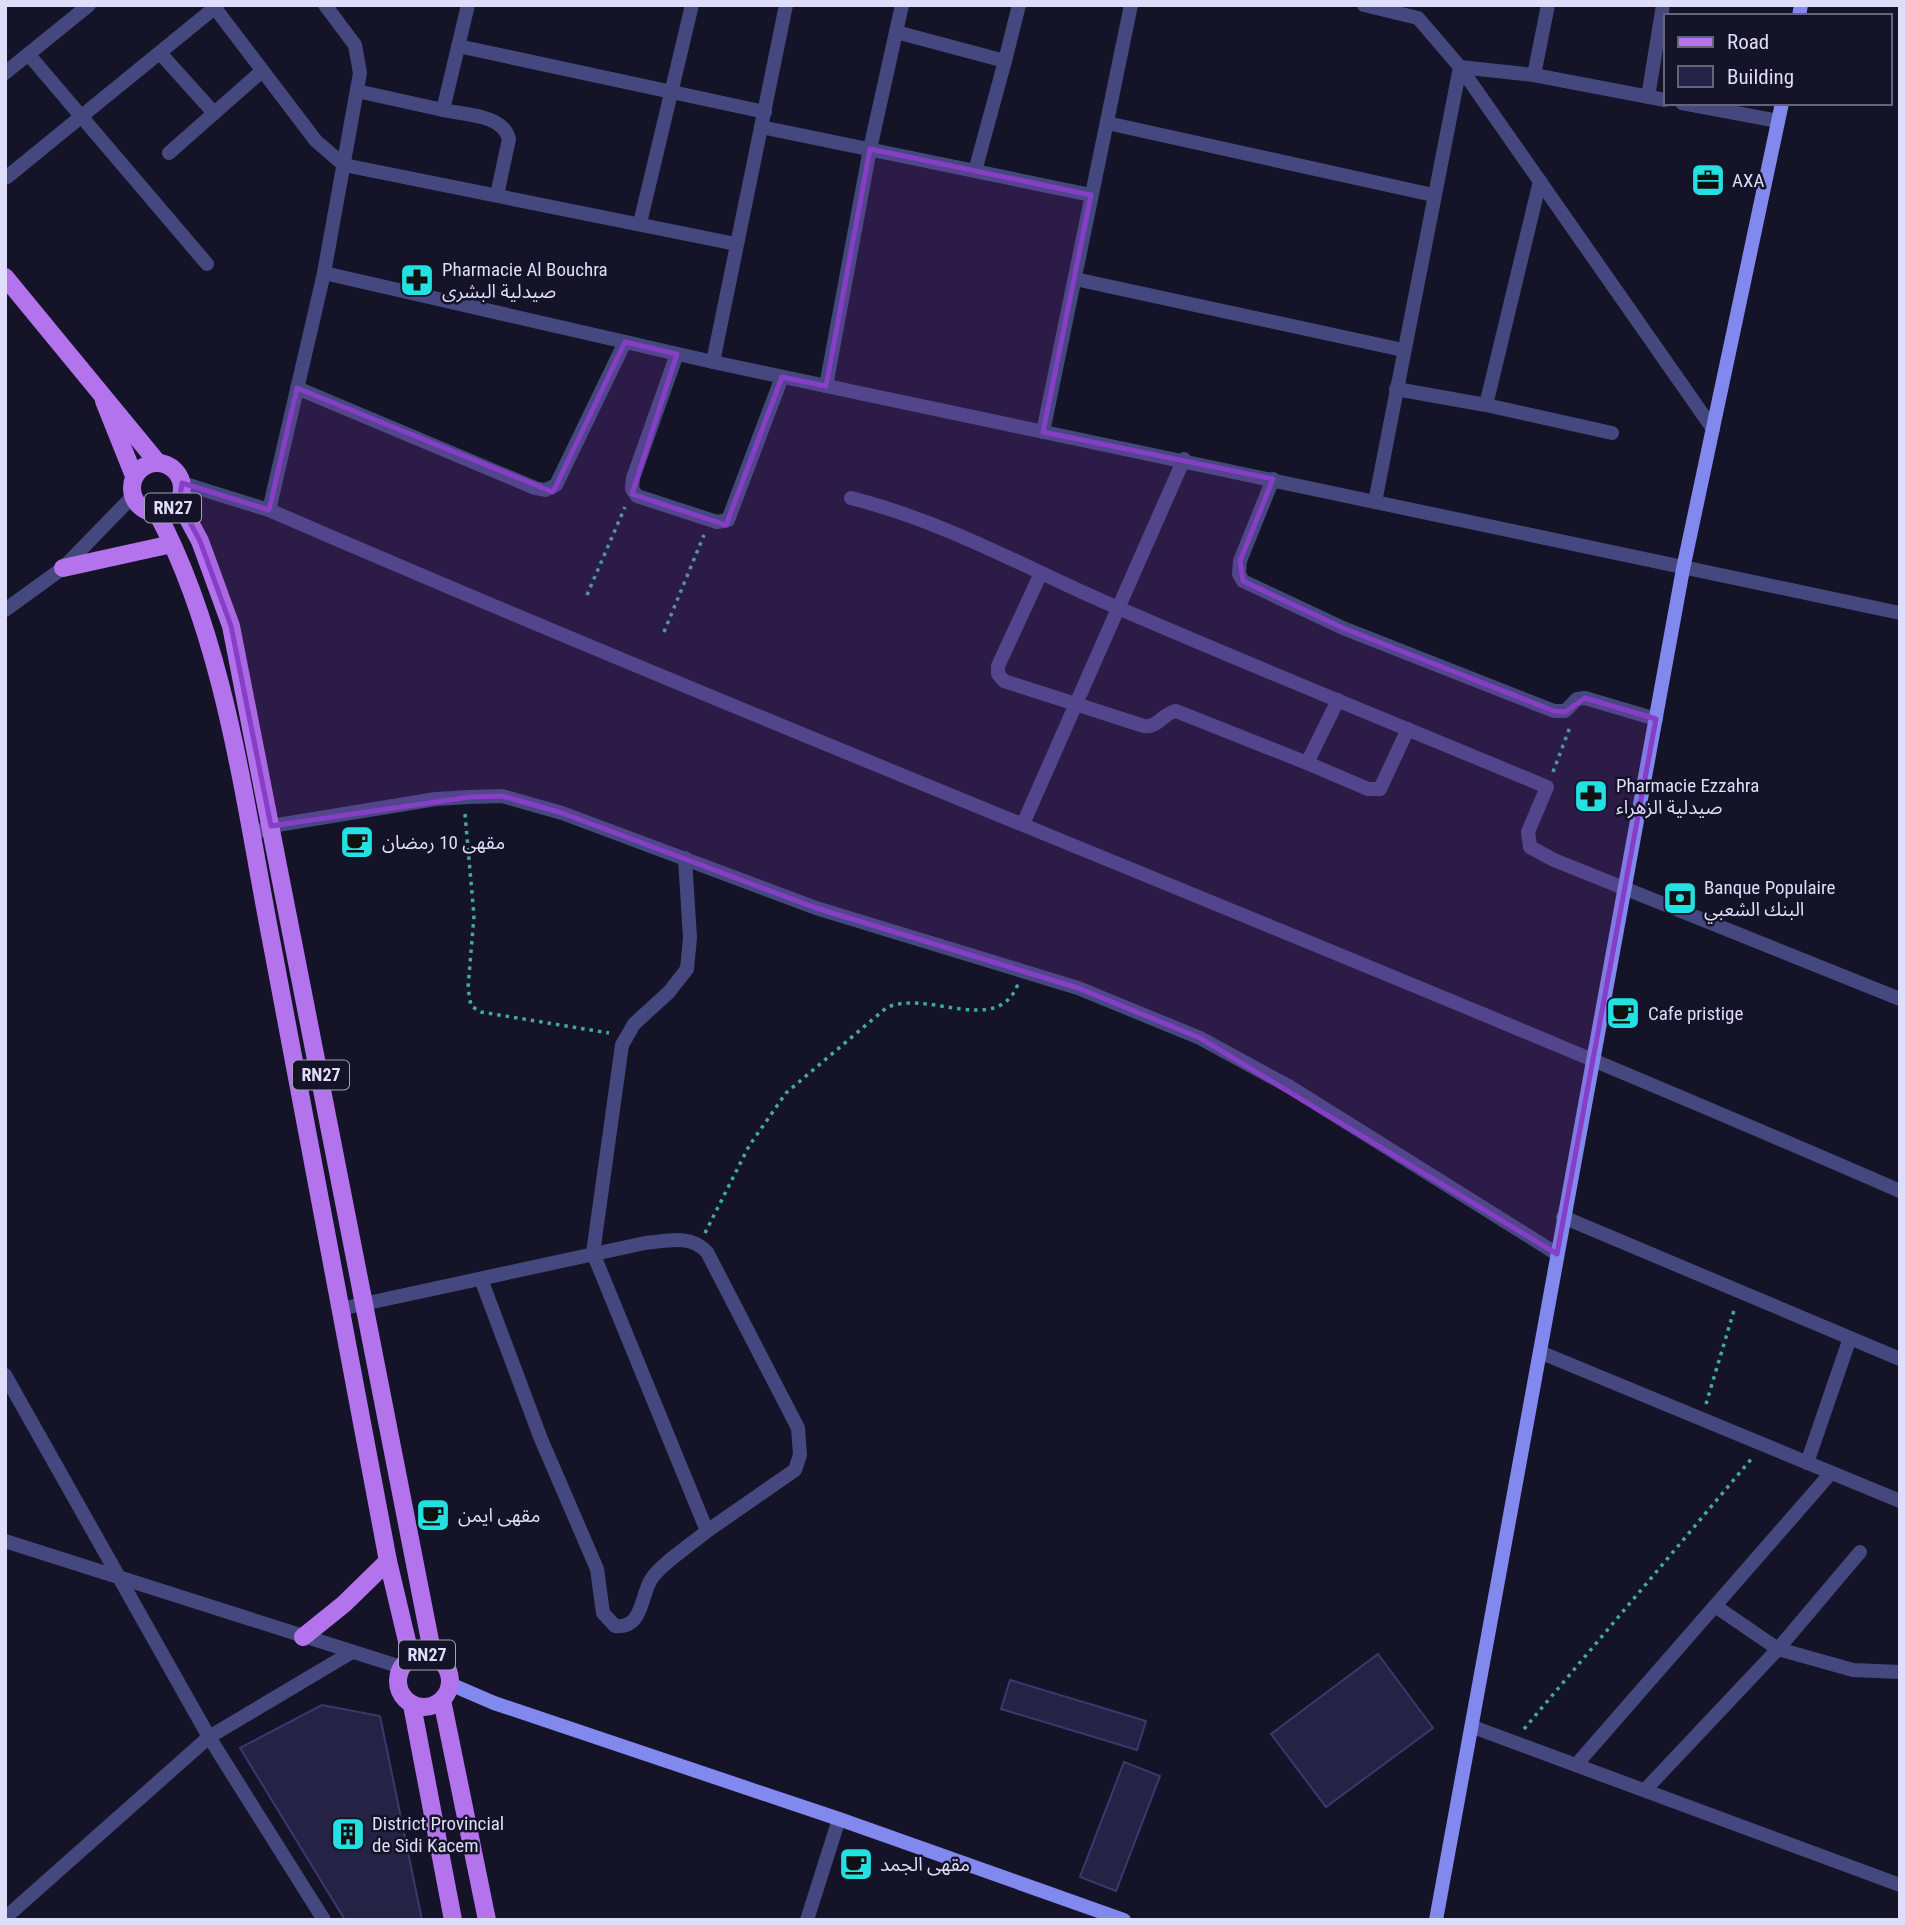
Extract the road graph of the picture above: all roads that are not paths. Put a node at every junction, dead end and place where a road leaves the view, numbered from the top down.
1 (89, 5) edge
2 (325, 5) edge
3 (468, 5) edge
4 (692, 5) edge
5 (786, 5) edge
6 (902, 5) edge
7 (1019, 5) edge
8 (1131, 5) edge
9 (1364, 5) edge
10 (1548, 5) edge
11 (1663, 5) edge
12 (217, 6) edge
13 (1419, 11) edge
14 (896, 32) junction
15 (458, 46) junction
16 (160, 53) junction
17 (29, 55) junction
18 (1005, 61) junction
19 (1460, 66) junction
20 (262, 71) junction
21 (5, 73) edge
22 (1534, 75) junction
23 (357, 91) junction
24 (672, 93) junction
25 (1648, 97) junction
26 (1664, 100) edge
27 (1693, 105) edge
28 (1782, 105) edge
29 (443, 110) junction
30 (765, 112) junction
31 (214, 113) junction
32 (81, 118) junction
33 (1778, 121) junction
34 (1107, 123) junction
35 (761, 127) junction
36 (870, 149) junction
37 (169, 153) dead end
38 (344, 164) junction
39 (975, 171) junction
40 (7, 177) edge
41 (1540, 181) junction
42 (497, 195) junction
43 (1091, 195) junction
44 (1433, 195) junction
45 (640, 223) junction
46 (736, 244) junction
47 (207, 264) dead end
48 (324, 273) junction
49 (5, 277) edge
50 (1075, 279) junction
51 (625, 342) junction
52 (1403, 350) junction
53 (677, 354) junction
54 (713, 362) junction
55 (782, 377) junction
56 (826, 386) junction
57 (298, 388) junction
58 (1396, 389) junction
59 (102, 394) junction
60 (1486, 405) junction
61 (1713, 429) junction
62 (1043, 432) junction
63 (1612, 433) dead end
64 (1184, 459) junction
65 (158, 463) junction
66 (134, 476) junction
67 (1273, 479) junction
68 (182, 483) junction
69 (133, 496) junction
70 (852, 498) dead end
71 (179, 502) junction
72 (1375, 502) junction
73 (269, 510) junction
74 (157, 513) junction
75 (172, 544) junction
76 (62, 568) junction
77 (1683, 569) junction
78 (1041, 573) junction
79 (1118, 608) junction
80 (5, 610) edge
81 (1900, 612) edge
82 (1338, 700) junction
83 (1077, 702) junction
84 (1656, 719) junction
85 (1408, 729) junction
86 (1307, 763) junction
87 (1023, 824) junction
88 (271, 826) junction
89 (251, 835) junction
90 (685, 858) junction
91 (1623, 887) junction
92 (1900, 999) edge
93 (1592, 1057) junction
94 (1900, 1191) edge
95 (1563, 1217) junction
96 (593, 1253) junction
97 (1557, 1254) junction
98 (481, 1279) junction
99 (366, 1302) junction
100 (340, 1309) junction
101 (1850, 1338) junction
102 (1542, 1353) junction
103 (1900, 1359) edge
104 (5, 1375) edge
105 (1807, 1463) junction
106 (1831, 1473) junction
107 (1900, 1501) edge
108 (707, 1531) junction
109 (5, 1541) edge
110 (1860, 1552) dead end
111 (388, 1561) junction
112 (117, 1578) junction
113 (1715, 1606) junction
114 (303, 1637) junction
115 (1779, 1649) junction
116 (352, 1652) junction
117 (433, 1656) junction
118 (406, 1663) junction
119 (1900, 1672) edge
120 (446, 1692) junction
121 (412, 1705) junction
122 (1473, 1727) junction
123 (209, 1737) junction
124 (1576, 1765) junction
125 (1645, 1790) junction
126 (839, 1819) junction
127 (1900, 1885) edge
128 (5, 1918) edge
129 (324, 1920) edge
130 (453, 1920) edge
131 (487, 1920) edge
132 (807, 1920) edge
133 (1124, 1920) edge
134 (1436, 1920) edge

1 - 17 street
2 - 23 street
3 - 15 street
4 - 24 street
5 - 30 street
6 - 14 street
7 - 18 street
8 - 34 street
9 - 13 street
10 - 22 street
11 - 25 street
12 - 16 street
12 - 20 street
13 - 19 street
14 - 18 street
14 - 36 street
15 - 24 street
15 - 29 street
16 - 31 street
16 - 32 street
17 - 21 street
17 - 32 street
18 - 39 street
19 - 22 street
19 - 41 street
19 - 44 street
20 - 31 street
20 - 38 street
22 - 25 street
23 - 29 street
23 - 38 street
24 - 30 street
24 - 45 street
25 - 26 street
27 - 33 street
28 - 33 street
29 - 42 street
30 - 35 street
31 - 37 street
32 - 40 street
32 - 47 street
33 - 61 street
34 - 43 street
34 - 44 street
35 - 36 street
35 - 46 street
36 - 39 street
36 - 56 street
38 - 42 street
38 - 48 street
39 - 43 street
41 - 60 street
41 - 61 street
42 - 45 street
43 - 50 street
44 - 52 street
45 - 46 street
46 - 54 street
48 - 51 street
48 - 57 street
49 - 59 main road, RN27
50 - 52 street
50 - 62 street
51 - 53 street
51 - 57 street
52 - 58 street
53 - 54 street
53 - 55 street
54 - 55 street
55 - 56 street
56 - 62 street
57 - 73 street
58 - 60 street
58 - 72 street
59 - 65 main road, RN27
59 - 66 main road, RN27
60 - 63 street
61 - 77 street
62 - 64 street
64 - 67 street
64 - 79 street
65 - 66 main road, RN27
65 - 68 main road, RN27
66 - 69 main road, RN27
67 - 72 street
67 - 84 street
68 - 71 main road, RN27
68 - 73 street
69 - 74 main road, RN27
69 - 76 street
70 - 78 street
71 - 74 main road, RN27
71 - 88 main road, RN27
72 - 77 street
73 - 87 street
74 - 75 main road, RN27
75 - 76 main road
75 - 89 main road, RN27
76 - 80 street
77 - 81 street
77 - 84 street
78 - 79 street
78 - 83 street
79 - 82 street
79 - 83 street
82 - 85 street
82 - 86 street
83 - 86 street
83 - 87 street
84 - 91 street
85 - 86 street
85 - 91 street
87 - 93 street
88 - 89 street
88 - 90 street
88 - 99 main road, RN27
89 - 100 main road, RN27
90 - 96 street
90 - 97 street
91 - 92 street
91 - 93 street
93 - 94 street
93 - 95 street
95 - 97 street
95 - 101 street
96 - 98 street
96 - 108 street
96 - 108 street
97 - 102 street
98 - 99 street
98 - 108 street
99 - 100 street
99 - 117 main road, RN27
100 - 111 main road, RN27
101 - 103 street
101 - 105 street
102 - 105 street
102 - 122 street
104 - 112 street
105 - 106 street
106 - 107 street
106 - 113 street
109 - 112 street
110 - 115 street
111 - 114 main road
111 - 118 main road, RN27
112 - 114 street
112 - 123 street
113 - 115 street
113 - 124 street
114 - 116 street
115 - 119 street
115 - 125 street
116 - 118 street
116 - 123 street
117 - 118 main road, RN27
117 - 120 main road, RN27
118 - 121 main road, RN27
120 - 121 main road
120 - 126 street
120 - 131 main road, RN27
121 - 130 main road, RN27
122 - 124 street
122 - 134 street
123 - 128 street
123 - 129 street
124 - 125 street
125 - 127 street
126 - 132 street
126 - 133 street

